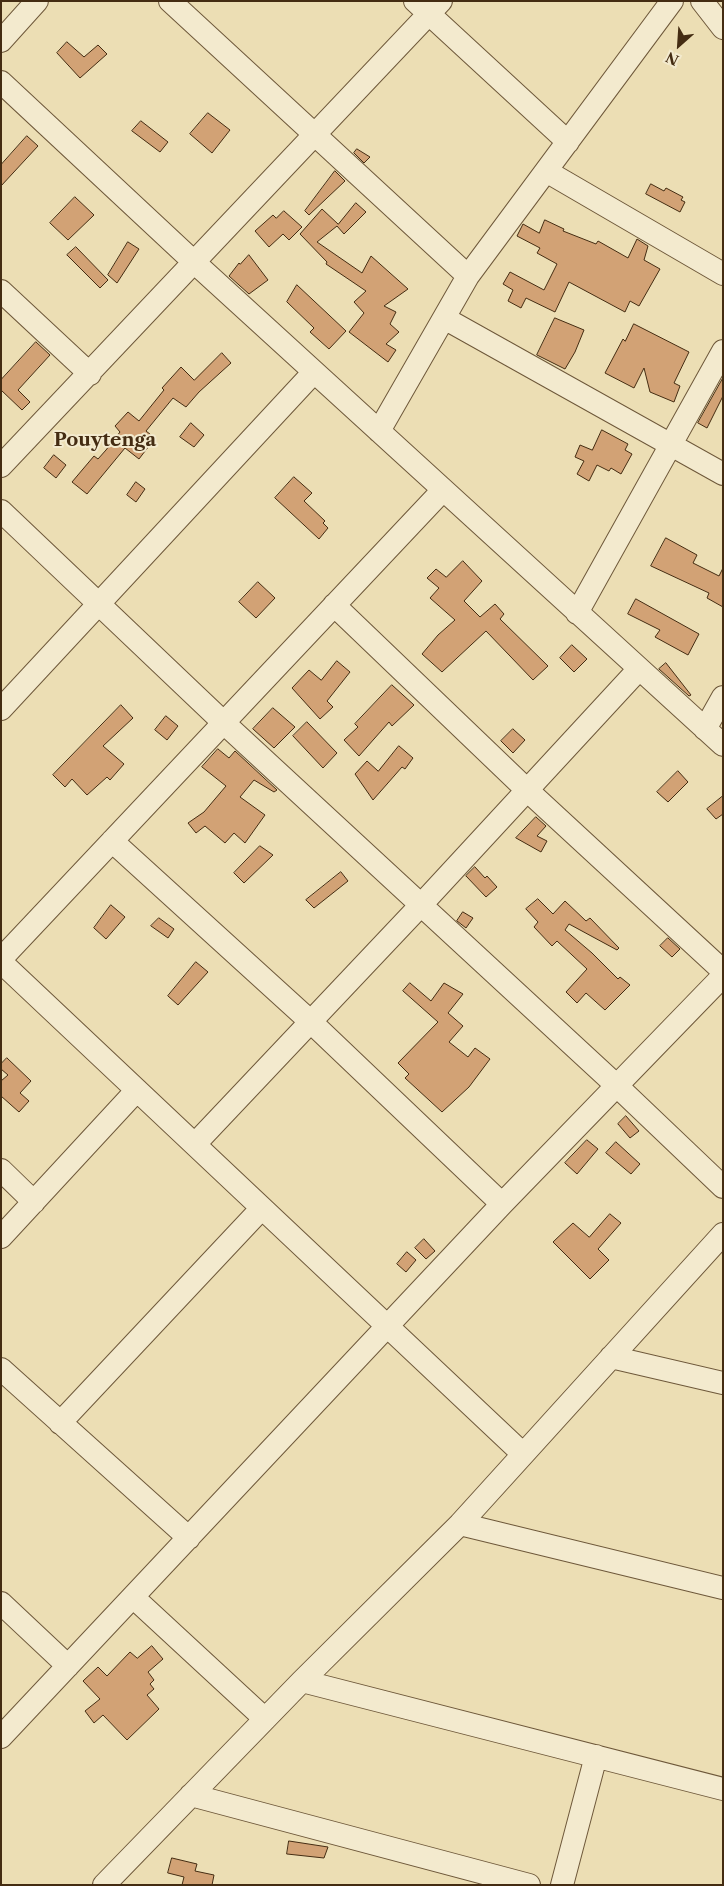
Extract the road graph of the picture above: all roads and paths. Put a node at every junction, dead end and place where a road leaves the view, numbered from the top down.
1 (37, 1) edge
2 (170, 1) edge
3 (672, 1) edge
4 (702, 1) edge
5 (428, 6) edge
6 (723, 28) edge
7 (1, 41) edge
8 (1, 82) edge
9 (314, 136) junction
10 (568, 142) junction
11 (546, 171) junction
12 (195, 263) junction
13 (723, 274) edge
14 (468, 276) junction
15 (1, 291) edge
16 (444, 318) junction
17 (723, 351) edge
18 (314, 372) junction
19 (90, 374) junction
20 (379, 431) junction
21 (670, 444) junction
22 (1, 466) edge
23 (723, 474) edge
24 (443, 490) junction
25 (1, 511) edge
26 (100, 604) junction
27 (334, 605) junction
28 (577, 613) junction
29 (639, 669) junction
30 (723, 697) edge
31 (1, 709) edge
32 (224, 722) junction
33 (705, 729) junction
34 (723, 745) edge
35 (527, 790) junction
36 (112, 841) junction
37 (420, 906) junction
38 (1, 960) edge
39 (723, 971) edge
40 (723, 976) edge
41 (311, 1022) junction
42 (618, 1086) junction
43 (137, 1090) junction
44 (195, 1144) junction
45 (1, 1170) edge
46 (723, 1187) edge
47 (34, 1202) junction
48 (502, 1204) junction
49 (262, 1208) junction
50 (723, 1234) edge
51 (1, 1237) edge
52 (388, 1326) junction
53 (611, 1356) junction
54 (1, 1369) edge
55 (723, 1383) edge
56 (60, 1423) junction
57 (522, 1454) junction
58 (460, 1524) junction
59 (188, 1538) junction
60 (723, 1588) edge
61 (133, 1597) junction
62 (1, 1603) edge
63 (68, 1666) junction
64 (302, 1681) junction
65 (265, 1719) junction
66 (1, 1737) edge
67 (596, 1756) junction
68 (723, 1789) edge
69 (191, 1795) junction
70 (104, 1885) edge
71 (529, 1885) edge
72 (562, 1885) edge

1 - 7 street
2 - 9 street
3 - 10 street
4 - 6 street
5 - 9 street
5 - 10 street
8 - 12 street
9 - 12 street
9 - 14 street
10 - 11 street
11 - 13 street
11 - 14 street
12 - 18 street
12 - 19 street
14 - 16 street
15 - 19 street
16 - 20 street
16 - 21 street
17 - 21 street
18 - 20 street
18 - 26 street
19 - 22 street
20 - 24 street
21 - 23 street
21 - 28 street
24 - 27 street
24 - 28 street
25 - 26 street
26 - 31 street
26 - 32 street
27 - 32 street
27 - 35 street
28 - 29 street
29 - 33 street
29 - 35 street
30 - 33 street
32 - 36 street
32 - 37 street
33 - 34 street
35 - 37 street
35 - 39 street
36 - 38 street
36 - 41 street
37 - 41 street
37 - 42 street
38 - 43 street
40 - 42 street
41 - 44 street
41 - 48 street
42 - 46 street
42 - 48 street
43 - 44 street
43 - 47 street
44 - 49 street
45 - 47 street
47 - 51 street
48 - 52 street
49 - 52 street
49 - 56 street
50 - 53 street
52 - 57 street
52 - 59 street
53 - 55 street
53 - 57 street
54 - 56 street
56 - 59 street
57 - 58 street
58 - 60 street
58 - 64 street
59 - 61 street
61 - 63 street
61 - 65 street
62 - 63 street
63 - 66 street
64 - 65 street
64 - 67 street
65 - 69 street
67 - 68 street
67 - 72 street
69 - 70 street
69 - 71 street

